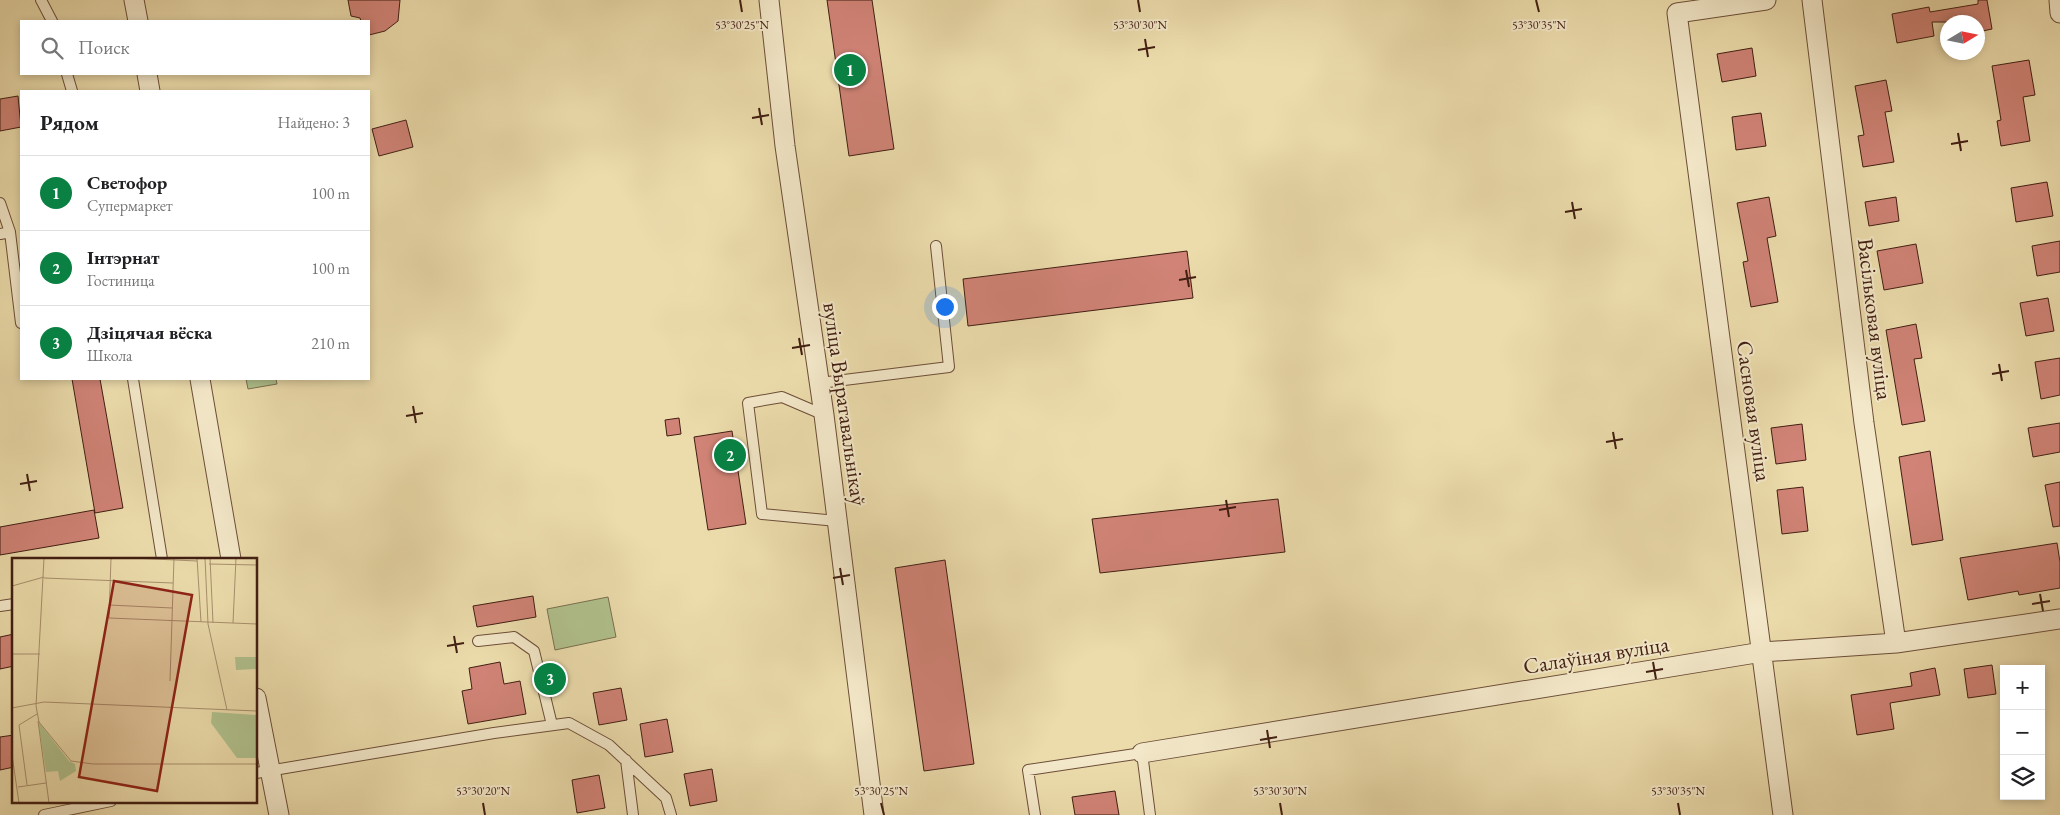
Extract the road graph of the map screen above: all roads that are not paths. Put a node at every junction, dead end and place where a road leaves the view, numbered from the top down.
1 (41, 0) edge
2 (134, 0) edge
3 (769, 0) edge
4 (1766, 0) edge
5 (1812, 0) edge
6 (2059, 0) edge
7 (2060, 12) edge
8 (51, 20) edge
9 (138, 20) edge
10 (67, 75) edge
11 (147, 75) edge
12 (72, 90) edge
13 (150, 90) edge
14 (0, 203) edge
15 (5, 233) edge
16 (936, 246) dead end
17 (20, 317) edge
18 (133, 380) edge
19 (200, 380) edge
20 (820, 383) junction
21 (824, 415) junction
22 (837, 521) junction
23 (162, 558) edge
24 (231, 558) edge
25 (2060, 619) edge
26 (478, 641) dead end
27 (1896, 643) junction
28 (1762, 652) junction
29 (258, 719) edge
30 (552, 725) junction
31 (1142, 753) junction
32 (626, 760) junction
33 (263, 772) edge
34 (106, 802) edge
35 (44, 815) edge
36 (279, 815) edge
37 (633, 815) edge
38 (671, 815) edge
39 (874, 815) edge
40 (1035, 815) edge
41 (1150, 815) edge
42 (1783, 815) edge

1 - 8 lane
2 - 9 street
3 - 20 street, вуліца Выратавальнікаў
4 - 28 street, Сасновая вуліца
5 - 27 street, Васільковая вуліца
6 - 7 street
10 - 12 lane
11 - 13 street
14 - 15 lane
15 - 17 lane
16 - 20 lane
18 - 23 lane
19 - 24 street
20 - 21 street, вуліца Выратавальнікаў
21 - 22 street, вуліца Выратавальнікаў
21 - 22 lane
22 - 39 street, вуліца Выратавальнікаў
25 - 27 street, Салаўіная вуліца
26 - 30 lane
27 - 28 street, Салаўіная вуліца
28 - 31 street, Салаўіная вуліца
28 - 42 street, Сасновая вуліца
29 - 33 street
30 - 32 lane
30 - 33 lane
31 - 40 lane
31 - 41 lane
32 - 37 lane
32 - 38 lane
33 - 36 street
34 - 35 lane

